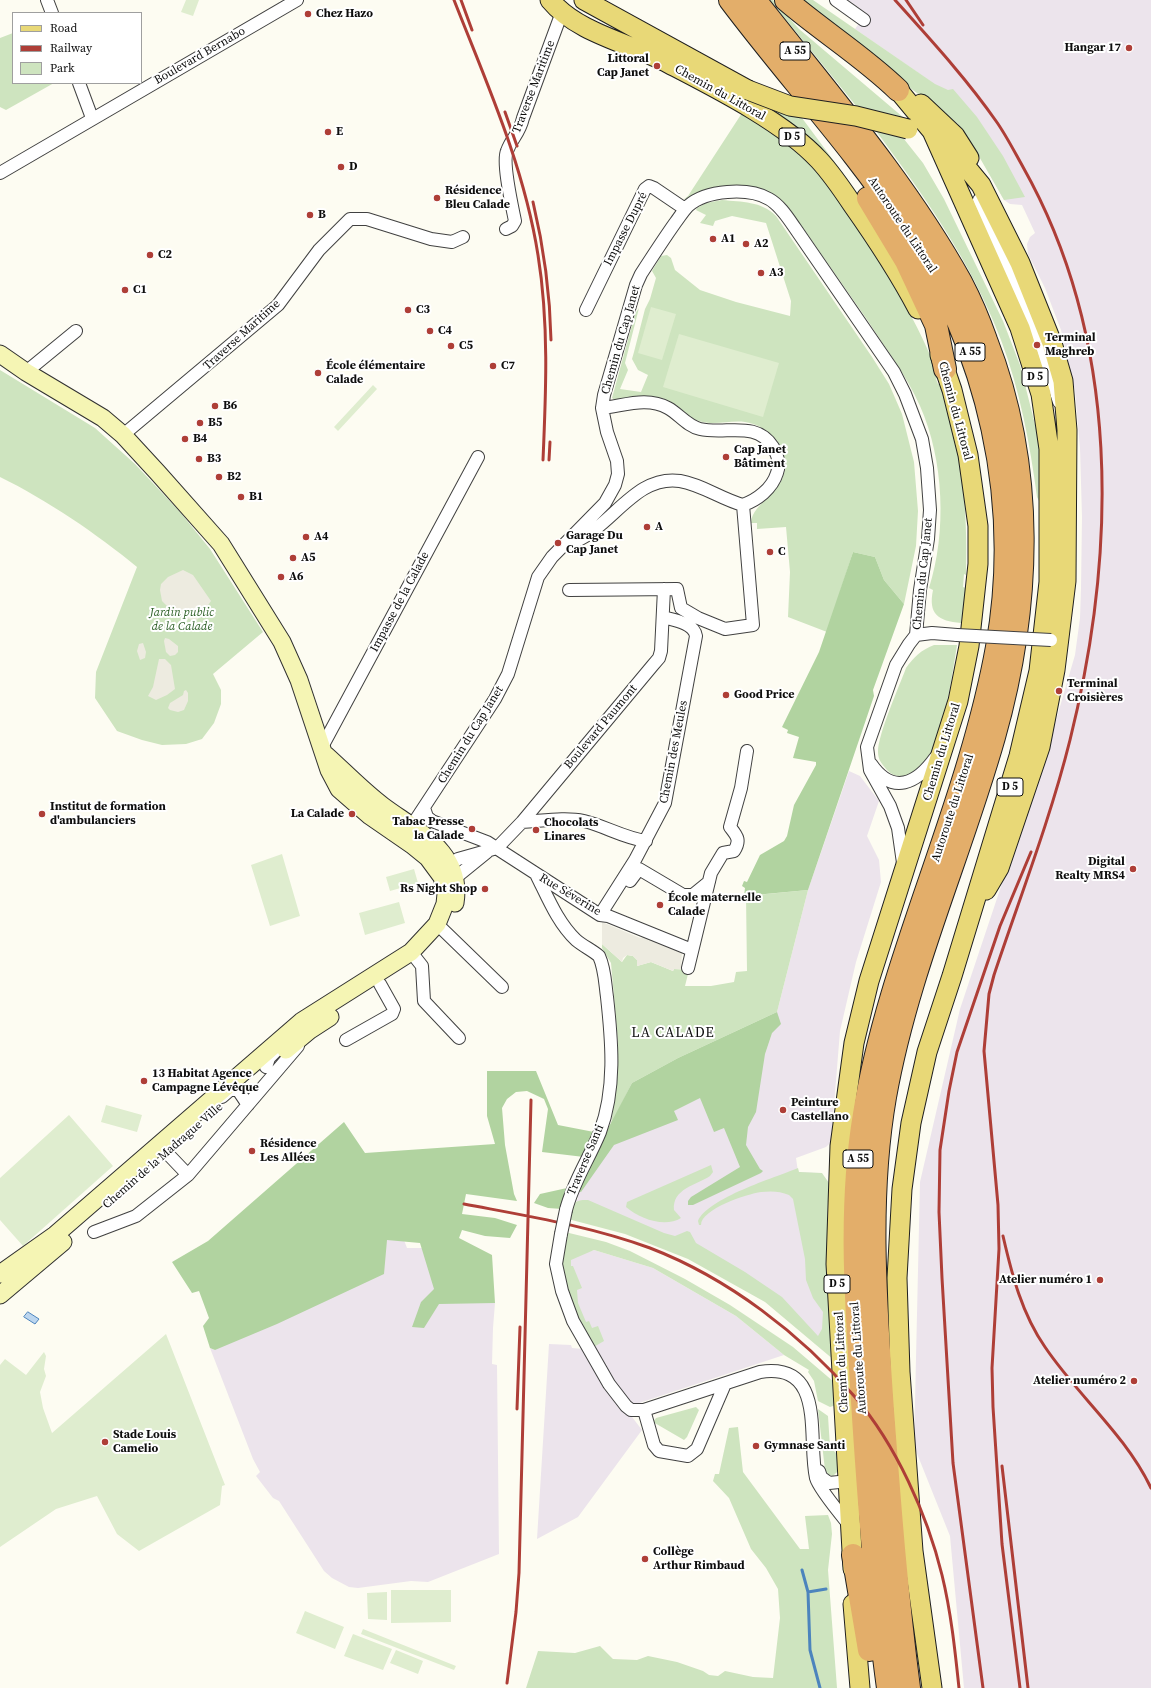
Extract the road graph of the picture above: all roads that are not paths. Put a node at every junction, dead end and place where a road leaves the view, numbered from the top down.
1 (47, 0) edge
2 (297, 0) edge
3 (584, 0) edge
4 (730, 0) edge
5 (754, 0) edge
6 (786, 0) edge
7 (836, 0) edge
8 (556, 6) edge
9 (52, 12) edge
10 (864, 20) dead end
11 (79, 84) edge
12 (898, 90) junction
13 (92, 118) junction
14 (824, 119) junction
15 (939, 146) junction
16 (0, 173) edge
17 (981, 185) junction
18 (685, 209) junction
19 (506, 229) dead end
20 (463, 237) dead end
21 (586, 310) dead end
22 (76, 331) dead end
23 (0, 354) edge
24 (945, 369) junction
25 (26, 372) junction
26 (602, 408) junction
27 (1067, 430) junction
28 (123, 435) junction
29 (478, 457) dead end
30 (743, 505) junction
31 (565, 545) junction
32 (664, 589) junction
33 (569, 590) dead end
34 (663, 617) junction
35 (916, 635) junction
36 (1055, 640) junction
37 (945, 744) junction
38 (324, 751) junction
39 (747, 751) dead end
40 (867, 758) junction
41 (424, 808) junction
42 (522, 822) junction
43 (408, 832) junction
44 (646, 840) junction
45 (492, 850) junction
46 (449, 873) junction
47 (537, 876) junction
48 (709, 882) junction
49 (899, 886) junction
50 (604, 916) junction
51 (970, 919) junction
52 (441, 927) junction
53 (692, 950) junction
54 (414, 957) junction
55 (688, 968) dead end
56 (380, 984) junction
57 (502, 987) dead end
58 (296, 1034) junction
59 (459, 1038) dead end
60 (346, 1040) dead end
61 (238, 1090) junction
62 (248, 1105) junction
63 (196, 1113) junction
64 (166, 1154) junction
65 (188, 1175) junction
66 (94, 1232) dead end
67 (0, 1274) edge
68 (0, 1295) edge
69 (725, 1384) junction
70 (644, 1410) junction
71 (814, 1460) junction
72 (848, 1481) junction
73 (852, 1529) junction
74 (853, 1555) junction
75 (860, 1688) edge
76 (874, 1688) edge
77 (888, 1688) edge
78 (909, 1688) edge
79 (932, 1688) edge

1 - 9 street
2 - 13 street, Boulevard Bernabo
3 - 15 main road, Chemin du Littoral, bridge
4 - 14 highway, Autoroute du Littoral / A 55
5 - 78 highway, Autoroute du Littoral / A 55
6 - 12 highway
7 - 10 street
8 - 19 street, Traverse Maritime
8 - 24 main road, Chemin du Littoral / D 5
11 - 13 street
12 - 15 main road
12 - 17 main road
13 - 16 street, Boulevard Bernabo
14 - 24 highway
14 - 77 highway, Autoroute du Littoral / A 55
15 - 17 main road, Chemin du Littoral
15 - 27 street
15 - 51 main road, D 5
17 - 27 main road
18 - 21 street, Impasse Dupré
18 - 26 street, Chemin du Cap Janet
18 - 35 street, Chemin du Cap Janet
20 - 28 street, Traverse Maritime
22 - 25 street
23 - 25 street
24 - 37 main road, Chemin du Littoral / D 5
25 - 28 street
26 - 30 street
26 - 31 street, Chemin du Cap Janet
27 - 36 main road
28 - 38 street
29 - 38 street, Impasse de la Calade
30 - 31 street
30 - 32 street
31 - 41 street, Chemin du Cap Janet
32 - 33 street
32 - 34 street, Boulevard Paumont
34 - 42 street, Boulevard Paumont
34 - 44 street, Chemin des Meules
35 - 36 street, bridge
35 - 40 street, Chemin du Cap Janet
36 - 51 main road
37 - 40 street
37 - 49 main road, Chemin du Littoral / D 5
38 - 43 street
39 - 48 street
40 - 49 street
41 - 43 street, Chemin du Cap Janet
41 - 45 street
42 - 44 street
42 - 45 street, Boulevard Paumont
43 - 46 street
44 - 50 street, Chemin des Meules
45 - 46 street, Boulevard Paumont
45 - 47 street, Rue Séverine
46 - 52 street, Chemin de la Madrague Ville
47 - 50 street, Rue Séverine
47 - 70 street, Traverse Santi, bridge
48 - 50 street
48 - 53 street
49 - 72 main road, Chemin du Littoral / D 5
50 - 53 street, Rue Séverine
51 - 79 main road
52 - 54 street, Chemin de la Madrague Ville
52 - 57 street
53 - 55 street
54 - 56 street, Chemin de la Madrague Ville
54 - 58 street, Chemin de la Madrague Ville
54 - 59 street
56 - 58 street, Chemin de la Madrague Ville
56 - 60 street
58 - 61 street, Chemin de la Madrague Ville
58 - 62 street
58 - 63 street, Chemin de la Madrague Ville
61 - 62 street
61 - 63 street
61 - 64 street, Chemin de la Madrague Ville
62 - 65 street
63 - 64 street
63 - 67 street, Chemin de la Madrague Ville
64 - 65 street
64 - 68 street, Chemin de la Madrague Ville
65 - 66 street
69 - 70 street
69 - 70 street
69 - 71 street
71 - 72 street
71 - 73 street
72 - 73 main road, Chemin du Littoral / D 5
73 - 74 main road, Chemin du Littoral / D 5
74 - 75 main road, Chemin du Littoral / D 5
74 - 76 highway

